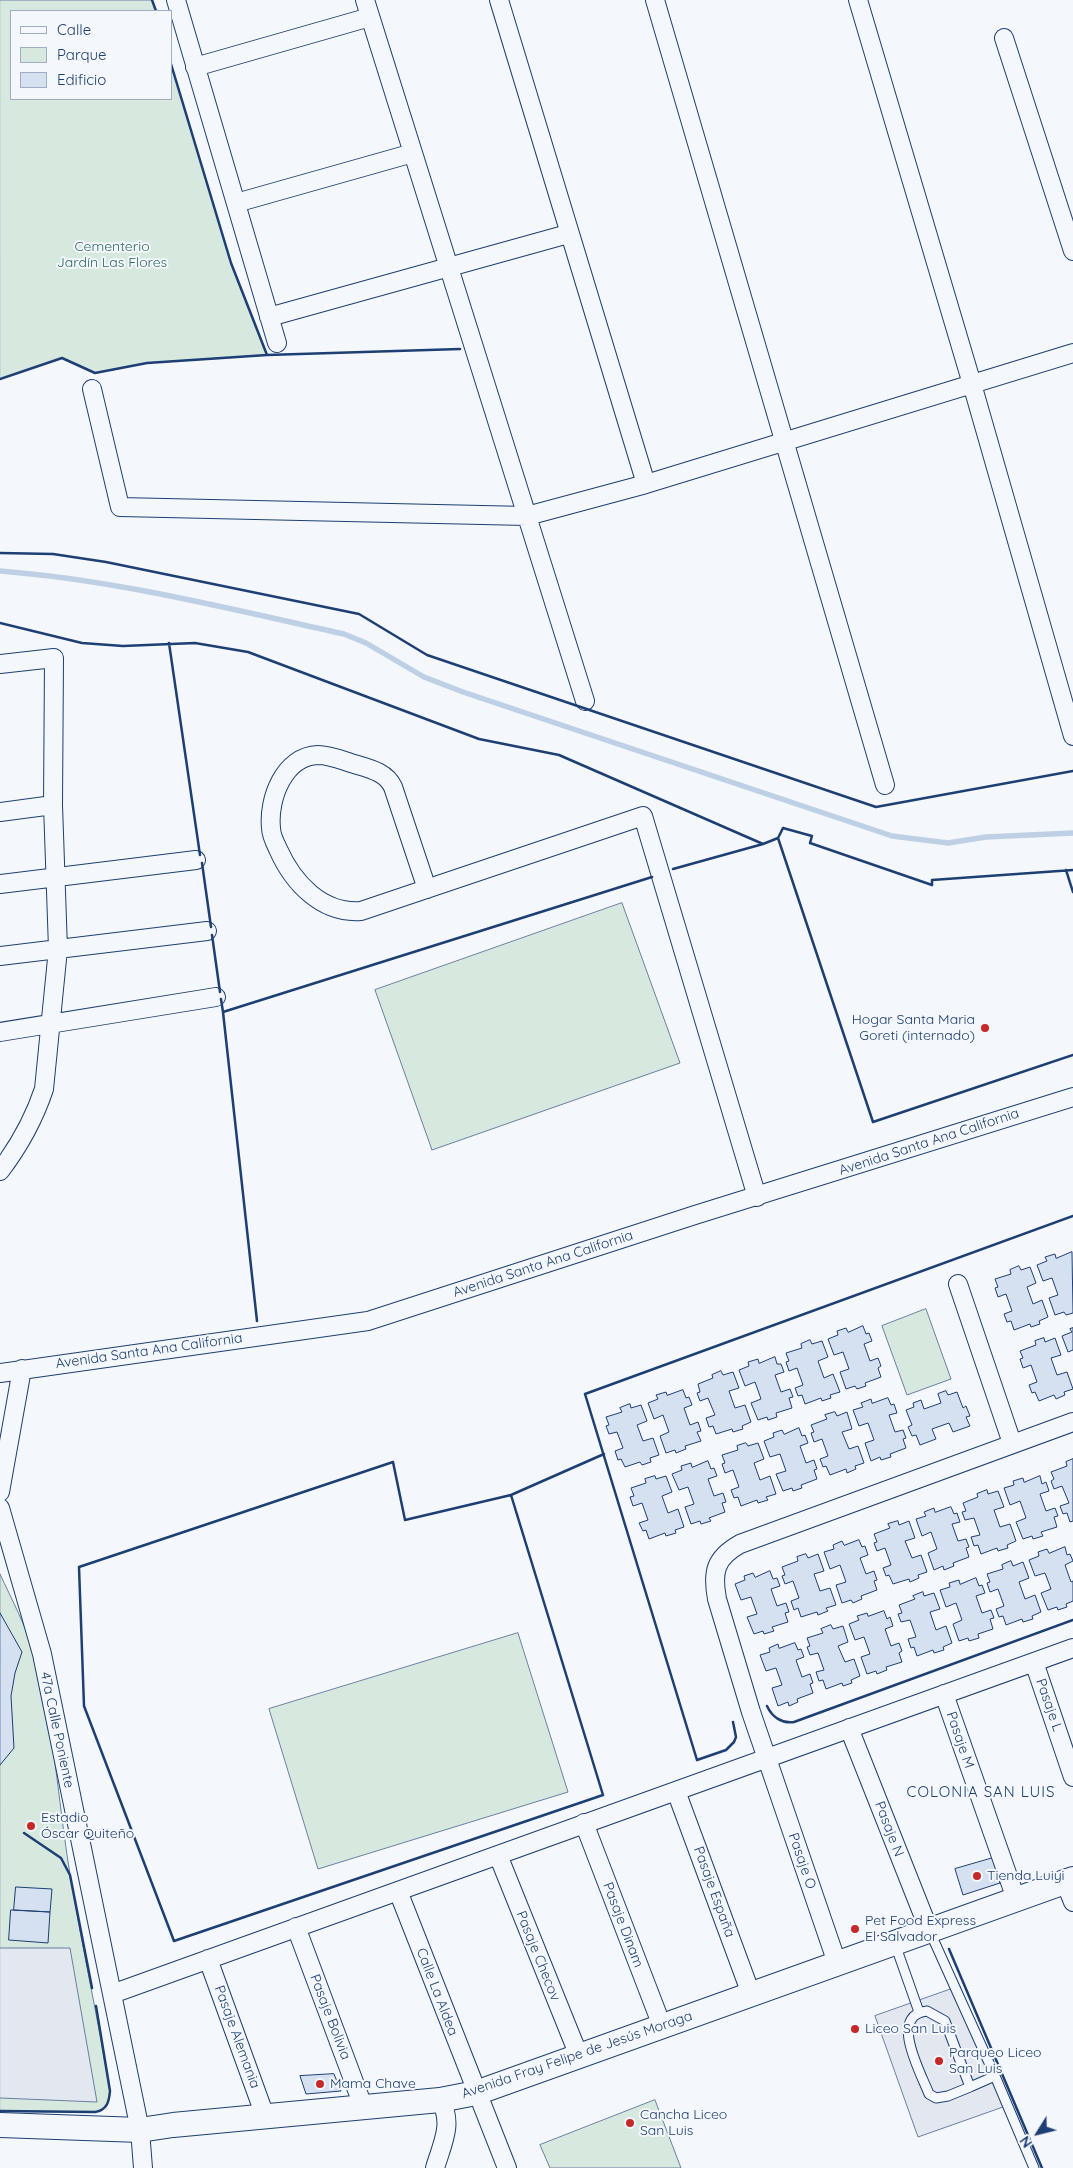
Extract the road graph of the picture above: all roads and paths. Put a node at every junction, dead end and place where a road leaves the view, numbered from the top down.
1 (176, 0) edge
2 (365, 0) edge
3 (499, 0) edge
4 (655, 0) edge
5 (858, 0) edge
6 (370, 17) junction
7 (1004, 38) dead end
8 (196, 67) junction
9 (413, 153) junction
10 (236, 202) junction
11 (568, 234) junction
12 (1073, 251) edge
13 (449, 267) junction
14 (269, 317) junction
15 (277, 343) dead end
16 (1073, 353) edge
17 (972, 384) junction
18 (92, 388) dead end
19 (785, 440) junction
20 (646, 484) junction
21 (527, 516) junction
22 (0, 664) edge
23 (585, 701) dead end
24 (1073, 736) edge
25 (885, 785) dead end
26 (53, 805) junction
27 (0, 812) edge
28 (196, 860) dead end
29 (56, 878) junction
30 (0, 884) edge
31 (427, 889) junction
32 (206, 931) dead end
33 (58, 949) junction
34 (0, 956) edge
35 (216, 997) dead end
36 (50, 1023) junction
37 (0, 1032) edge
38 (1073, 1097) edge
39 (0, 1171) edge
40 (757, 1197) junction
41 (958, 1284) dead end
42 (22, 1369) junction
43 (0, 1373) edge
44 (1073, 1422) edge
45 (1012, 1443) junction
46 (0, 1492) edge
47 (0, 1508) edge
48 (1073, 1648) edge
49 (1034, 1662) junction
50 (944, 1694) junction
51 (849, 1728) junction
52 (766, 1758) junction
53 (1073, 1777) edge
54 (676, 1790) junction
55 (584, 1824) junction
56 (498, 1855) junction
57 (1070, 1888) edge
58 (398, 1891) junction
59 (1016, 1899) junction
60 (296, 1928) junction
61 (929, 1930) junction
62 (895, 1943) junction
63 (208, 1959) junction
64 (837, 1963) junction
65 (112, 1994) junction
66 (751, 1994) junction
67 (919, 2012) junction
68 (662, 2026) junction
69 (579, 2056) junction
70 (995, 2076) junction
71 (970, 2086) junction
72 (476, 2093) junction
73 (440, 2100) junction
74 (363, 2106) junction
75 (265, 2116) junction
76 (0, 2125) edge
77 (140, 2130) junction
78 (143, 2168) edge
79 (435, 2168) edge
80 (507, 2168) edge
81 (1034, 2168) edge

1 - 8 street
2 - 6 street
3 - 11 street
4 - 19 street
5 - 17 street
6 - 8 street
6 - 9 street
7 - 12 street
8 - 10 street
9 - 10 street
9 - 13 street
10 - 14 street
11 - 13 street
11 - 20 street
13 - 14 street
13 - 21 street
14 - 15 street
16 - 17 street
17 - 19 street
17 - 24 street
18 - 21 street
19 - 20 street
19 - 25 street
20 - 21 street
21 - 23 street
22 - 26 street
26 - 27 street
26 - 29 street
28 - 29 street
29 - 30 street
29 - 33 street
31 - 31 street
31 - 40 street
32 - 33 street
33 - 34 street
33 - 36 street
35 - 36 street
36 - 37 street
36 - 39 street
38 - 40 street, Avenida Santa Ana California
40 - 42 street, Avenida Santa Ana California
41 - 45 street
42 - 43 street, Avenida Santa Ana California
42 - 46 street
44 - 45 street, Pasaje O
45 - 52 street, Pasaje O
47 - 65 street, 47a Calle Poniente
48 - 49 street
49 - 50 street
49 - 53 street, Pasaje L
50 - 51 street
50 - 59 street, Pasaje M
51 - 52 street
51 - 61 street, Pasaje N
52 - 54 street
52 - 64 street, Pasaje O
54 - 55 street
54 - 66 street, Pasaje España
55 - 56 street
55 - 68 street, Pasaje Dinam
56 - 58 street
56 - 69 street, Pasaje Checov
57 - 59 street, Avenida Fray Felipe de Jesús Moraga
58 - 60 street
58 - 72 street, Calle La Aldea
59 - 61 street, Avenida Fray Felipe de Jesús Moraga
60 - 63 street
60 - 74 street, Pasaje Bolivia
61 - 62 street, Avenida Fray Felipe de Jesús Moraga
61 - 70 lane
62 - 64 street, Avenida Fray Felipe de Jesús Moraga
62 - 67 lane
63 - 65 street
63 - 75 street, Pasaje Alemania
64 - 66 street, Avenida Fray Felipe de Jesús Moraga
65 - 77 street, 47a Calle Poniente
66 - 68 street, Avenida Fray Felipe de Jesús Moraga
67 - 71 lane
67 - 71 lane
68 - 69 street, Avenida Fray Felipe de Jesús Moraga
69 - 72 street, Avenida Fray Felipe de Jesús Moraga
70 - 71 lane
70 - 81 lane
72 - 73 street, Avenida Fray Felipe de Jesús Moraga
72 - 80 street, Calle La Aldea
73 - 74 street, Avenida Fray Felipe de Jesús Moraga
73 - 79 street
74 - 75 street, Avenida Fray Felipe de Jesús Moraga
75 - 77 street, Avenida Fray Felipe de Jesús Moraga
76 - 77 street, Avenida Fray Felipe de Jesús Moraga
77 - 78 street, 47a Calle Poniente

